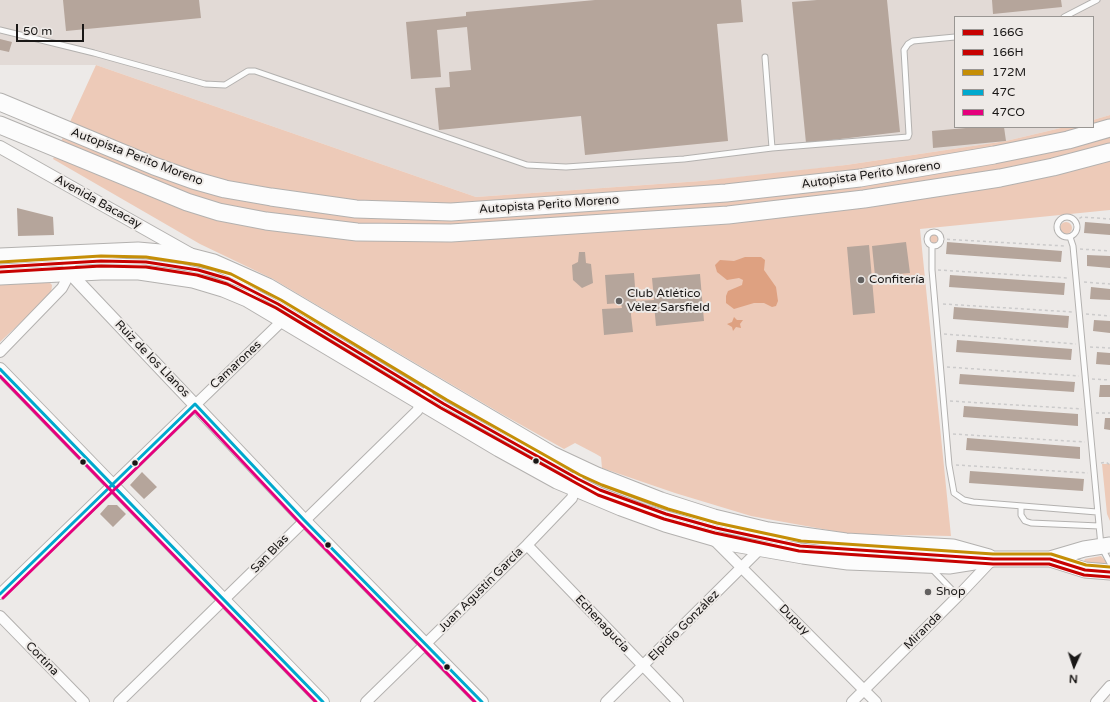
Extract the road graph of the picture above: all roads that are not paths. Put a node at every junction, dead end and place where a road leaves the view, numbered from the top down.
1 (1097, 0) edge
2 (1066, 16) edge
3 (0, 30) edge
4 (954, 37) edge
5 (765, 56) dead end
6 (0, 102) edge
7 (0, 125) edge
8 (1110, 128) edge
9 (0, 147) edge
10 (772, 148) junction
11 (1110, 152) edge
12 (1070, 237) junction
13 (932, 246) junction
14 (0, 256) edge
15 (196, 257) junction
16 (69, 263) junction
17 (0, 266) edge
18 (0, 277) edge
19 (283, 320) junction
20 (0, 352) edge
21 (0, 369) edge
22 (427, 393) junction
23 (195, 404) junction
24 (577, 479) junction
25 (113, 485) junction
26 (1021, 506) junction
27 (1097, 512) junction
28 (304, 520) junction
29 (1099, 526) junction
30 (712, 538) junction
31 (527, 545) junction
32 (1105, 545) edge
33 (760, 549) junction
34 (994, 558) junction
35 (1050, 559) junction
36 (1110, 563) edge
37 (929, 565) junction
38 (742, 568) junction
39 (1110, 572) edge
40 (0, 594) edge
41 (958, 596) junction
42 (225, 600) junction
43 (0, 616) edge
44 (426, 643) junction
45 (643, 666) junction
46 (1110, 686) edge
47 (864, 690) junction
48 (84, 702) edge
49 (119, 702) edge
50 (323, 702) edge
51 (366, 702) edge
52 (482, 702) edge
53 (606, 702) edge
54 (678, 702) edge
55 (852, 702) edge
56 (876, 702) edge
57 (1096, 702) edge

1 - 2 lane
3 - 10 lane
4 - 10 lane
5 - 10 lane
6 - 8 highway, Autopista Perito Moreno
7 - 11 highway, Autopista Perito Moreno
9 - 15 street, Avenida Bacacay
12 - 12 lane
12 - 27 lane
13 - 13 lane
13 - 26 lane
14 - 16 main road
15 - 16 main road
15 - 22 main road
16 - 17 lane
16 - 18 main road
16 - 19 main road
16 - 20 street
16 - 22 lane
16 - 23 street, Ruiz de los Llanos
19 - 22 main road
19 - 23 street, Camarones
21 - 25 street
22 - 24 main road
22 - 24 main road
22 - 28 street, San Blas
23 - 25 street, Camarones
23 - 28 street, Ruiz de los Llanos
24 - 30 main road
24 - 31 street, Juan Agustín García
24 - 34 main road
25 - 40 street, Camarones
25 - 42 street
26 - 27 lane
26 - 29 lane
27 - 29 lane
28 - 42 street, San Blas
28 - 44 street, Ruiz de los Llanos
29 - 32 lane
30 - 33 main road
30 - 38 street, Dupuy
31 - 44 street, Juan Agustín García
31 - 45 street, Echenagucía
32 - 35 main road
32 - 36 lane
33 - 37 main road
33 - 38 street, Elpidio González
34 - 35 main road
34 - 37 main road
34 - 41 street, Miranda
35 - 39 main road
37 - 41 lane
38 - 45 street, Elpidio González
38 - 47 street, Dupuy
41 - 47 street, Miranda
42 - 49 street, San Blas
42 - 50 street
43 - 48 street, Cortina
44 - 51 street, Juan Agustín García
44 - 52 street, Ruiz de los Llanos
45 - 53 street, Elpidio González
45 - 54 street, Echenagucía
46 - 57 street
47 - 55 street, Miranda
47 - 56 street, Dupuy

